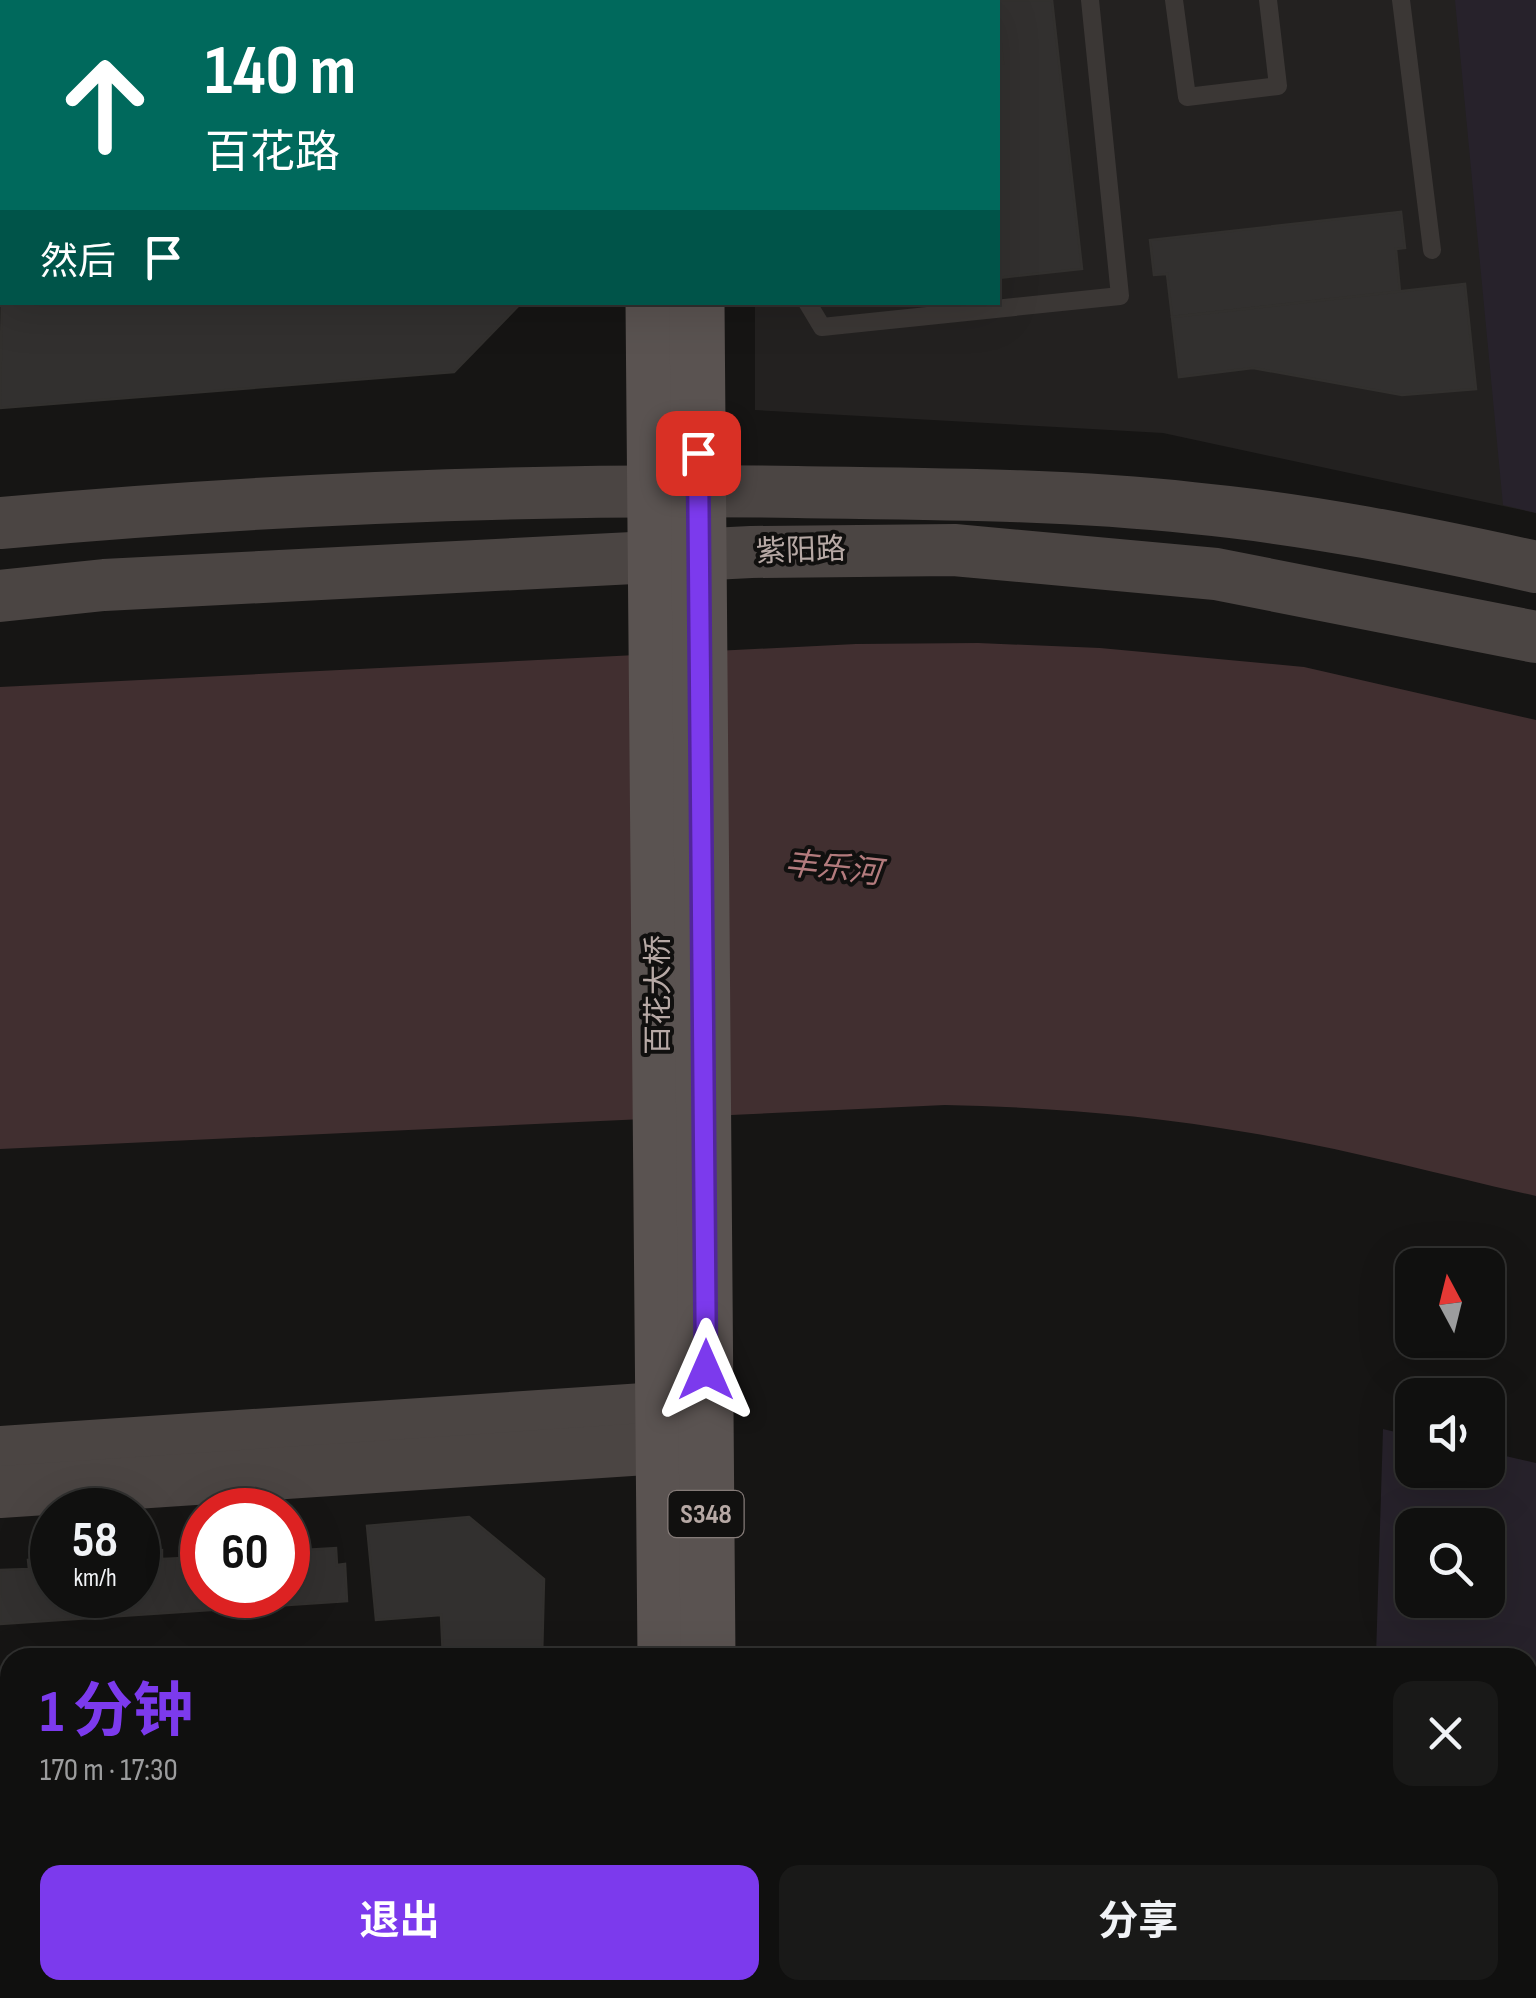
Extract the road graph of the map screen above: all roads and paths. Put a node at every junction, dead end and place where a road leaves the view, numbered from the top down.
1 (1090, 0) edge
2 (1174, 0) edge
3 (1268, 0) edge
4 (1400, 0) edge
5 (1432, 250) dead end
6 (653, 305) edge
7 (697, 305) edge
8 (809, 305) edge
9 (676, 490) junction
10 (0, 523) edge
11 (677, 556) junction
12 (1536, 567) edge
13 (0, 596) edge
14 (1536, 637) edge
15 (684, 1408) junction
16 (0, 1452) edge
17 (0, 1492) edge
18 (666, 1648) edge
19 (707, 1648) edge

1 - 8 lane
2 - 3 lane
4 - 5 lane
6 - 9 main road, S348
7 - 9 main road, S348
9 - 10 main road, 紫阳路
9 - 11 main road, S348
9 - 12 main road, 紫阳路
11 - 13 main road, 紫阳路
11 - 14 main road, 紫阳路
11 - 15 main road, 百花大桥 / S348
15 - 16 main road
15 - 17 main road
15 - 18 main road, S348
15 - 19 main road, S348

